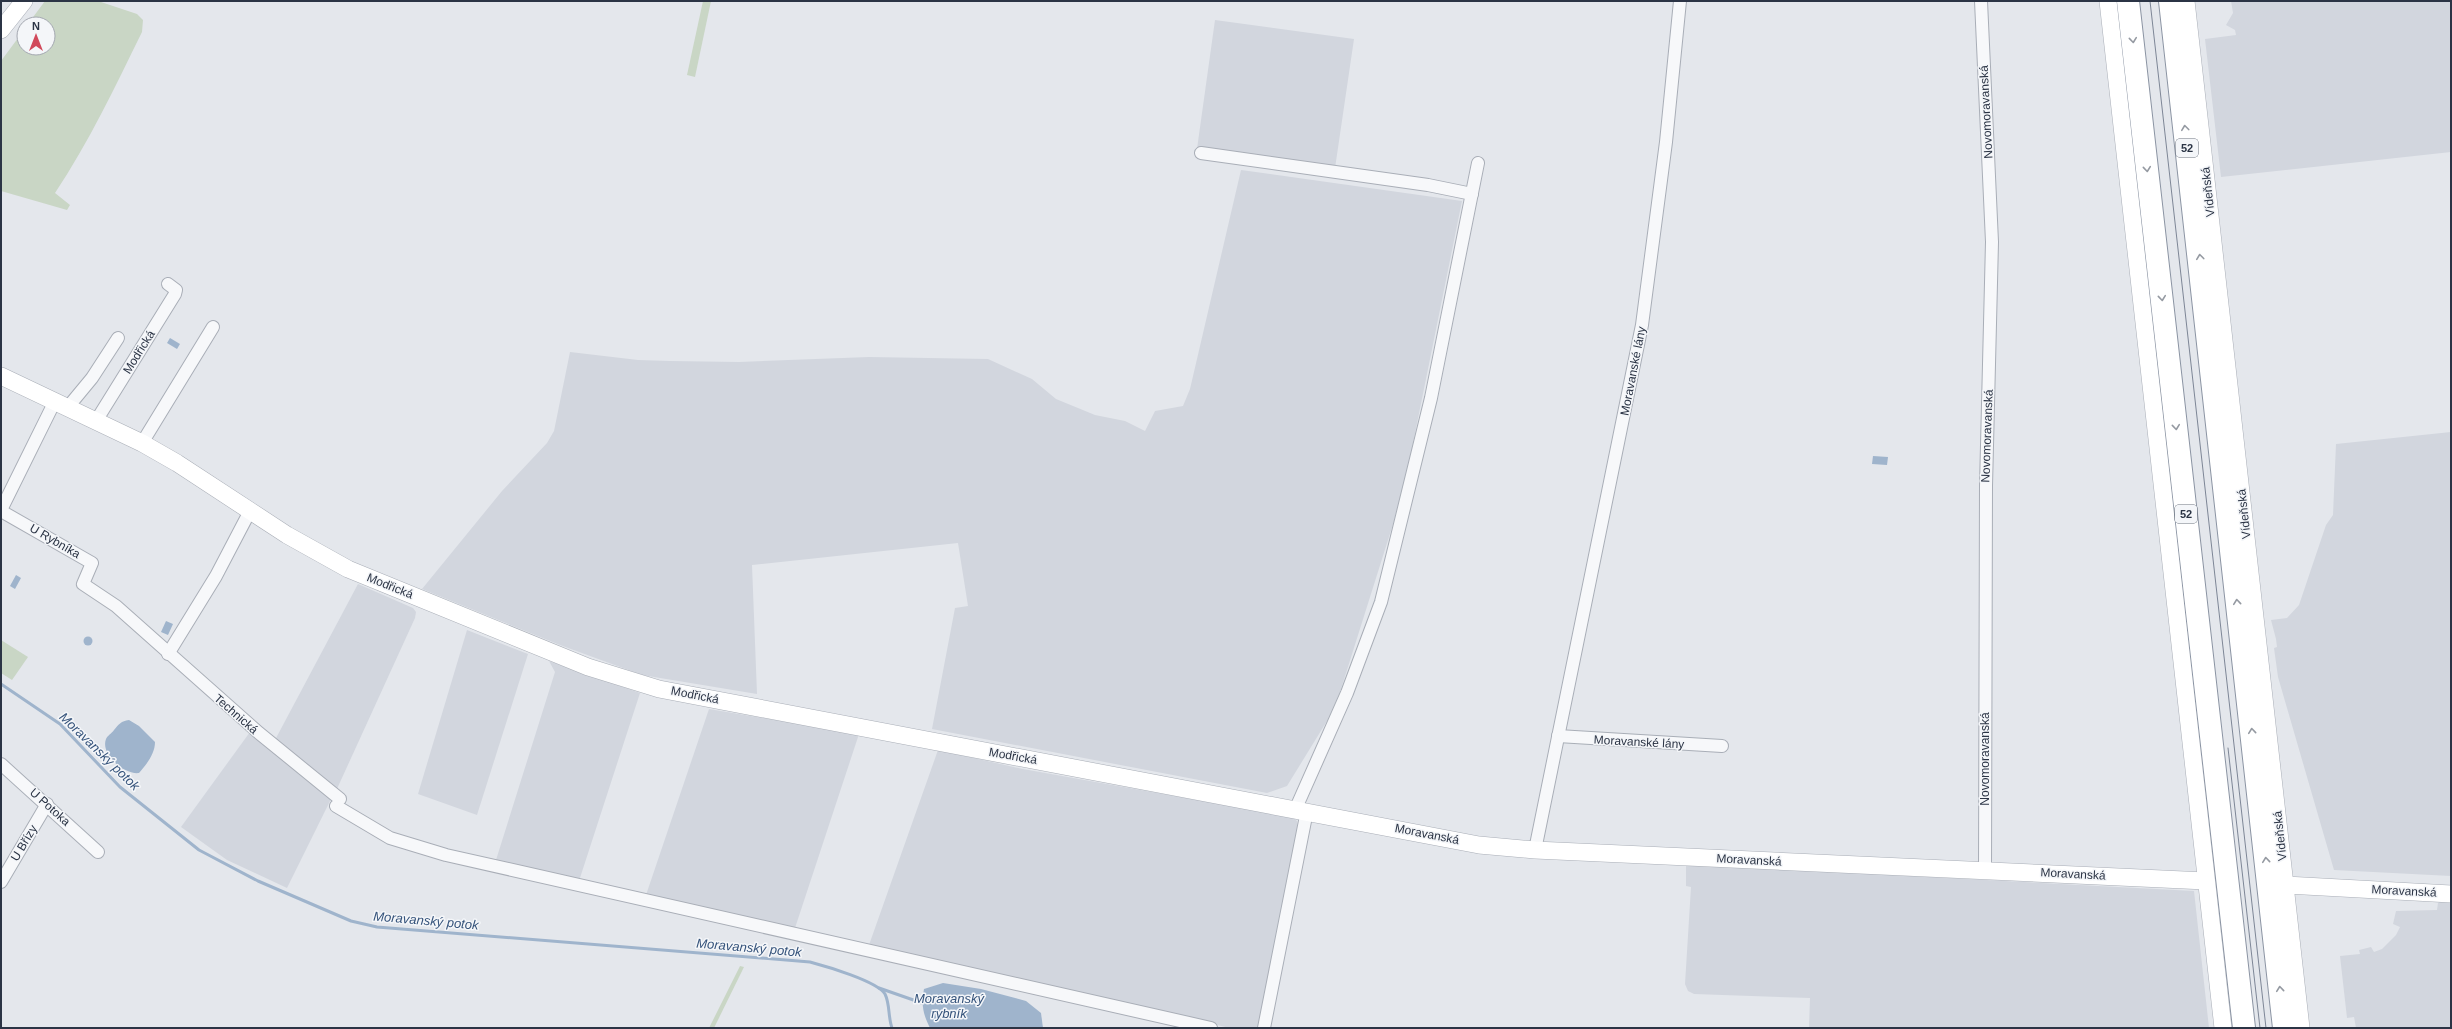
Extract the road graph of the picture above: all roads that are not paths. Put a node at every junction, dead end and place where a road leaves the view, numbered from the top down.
1 (24, 1) edge
2 (1680, 1) edge
3 (1981, 1) edge
4 (2108, 1) edge
5 (2128, 1) edge
6 (2170, 1) edge
7 (2186, 1) edge
8 (1, 30) edge
9 (1200, 153) dead end
10 (1478, 163) dead end
11 (1472, 194) junction
12 (168, 284) dead end
13 (2204, 296) junction
14 (213, 327) dead end
15 (118, 338) dead end
16 (1, 376) edge
17 (61, 404) junction
18 (96, 421) junction
19 (142, 443) junction
20 (1, 510) edge
21 (250, 511) junction
22 (2243, 511) junction
23 (136, 625) joint
24 (168, 654) junction
25 (1558, 736) junction
26 (1722, 746) dead end
27 (1, 764) edge
28 (47, 804) junction
29 (1301, 810) junction
30 (1535, 850) junction
31 (98, 852) dead end
32 (1985, 870) junction
33 (2206, 881) junction
34 (1, 882) edge
35 (2285, 885) junction
36 (2451, 894) edge
37 (1211, 1028) edge
38 (1264, 1028) edge
39 (2223, 1028) edge
40 (2244, 1028) edge
41 (2284, 1028) edge
42 (2301, 1028) edge

1 - 8 street
2 - 25 street, Moravanské lány
3 - 32 street, Novomoravanská
4 - 33 street
5 -> 40 highway, 52
13 -> 6 highway, Vídeňská / 52
7 - 22 street, Vídeňská
9 - 11 street
10 - 11 street
11 - 29 street
12 - 18 street, Modřická
13 - 22 highway
41 -> 13 highway, Vídeňská / 52
14 - 19 street
15 - 17 street, Modřická
16 - 17 street, Modřická
17 - 18 street, Modřická
17 - 20 street, Modřická
18 - 19 street, Modřická
19 - 21 street, Modřická
20 - 23 street, U Rybníka
21 - 24 street
21 - 29 street, Modřická
22 - 35 street, Vídeňská
23 - 24 street, Technická
24 - 37 street, Technická
25 - 26 street, Moravanské lány
25 - 30 street, Moravanské lány
27 - 28 street, U Potoka
28 - 31 street, U Potoka
28 - 34 street, U Břízy
29 - 30 street, Moravanská
29 - 38 street
30 - 32 street, Moravanská
32 - 33 street, Moravanská
33 - 39 street
35 - 36 street, Moravanská
35 - 42 street, Vídeňská

